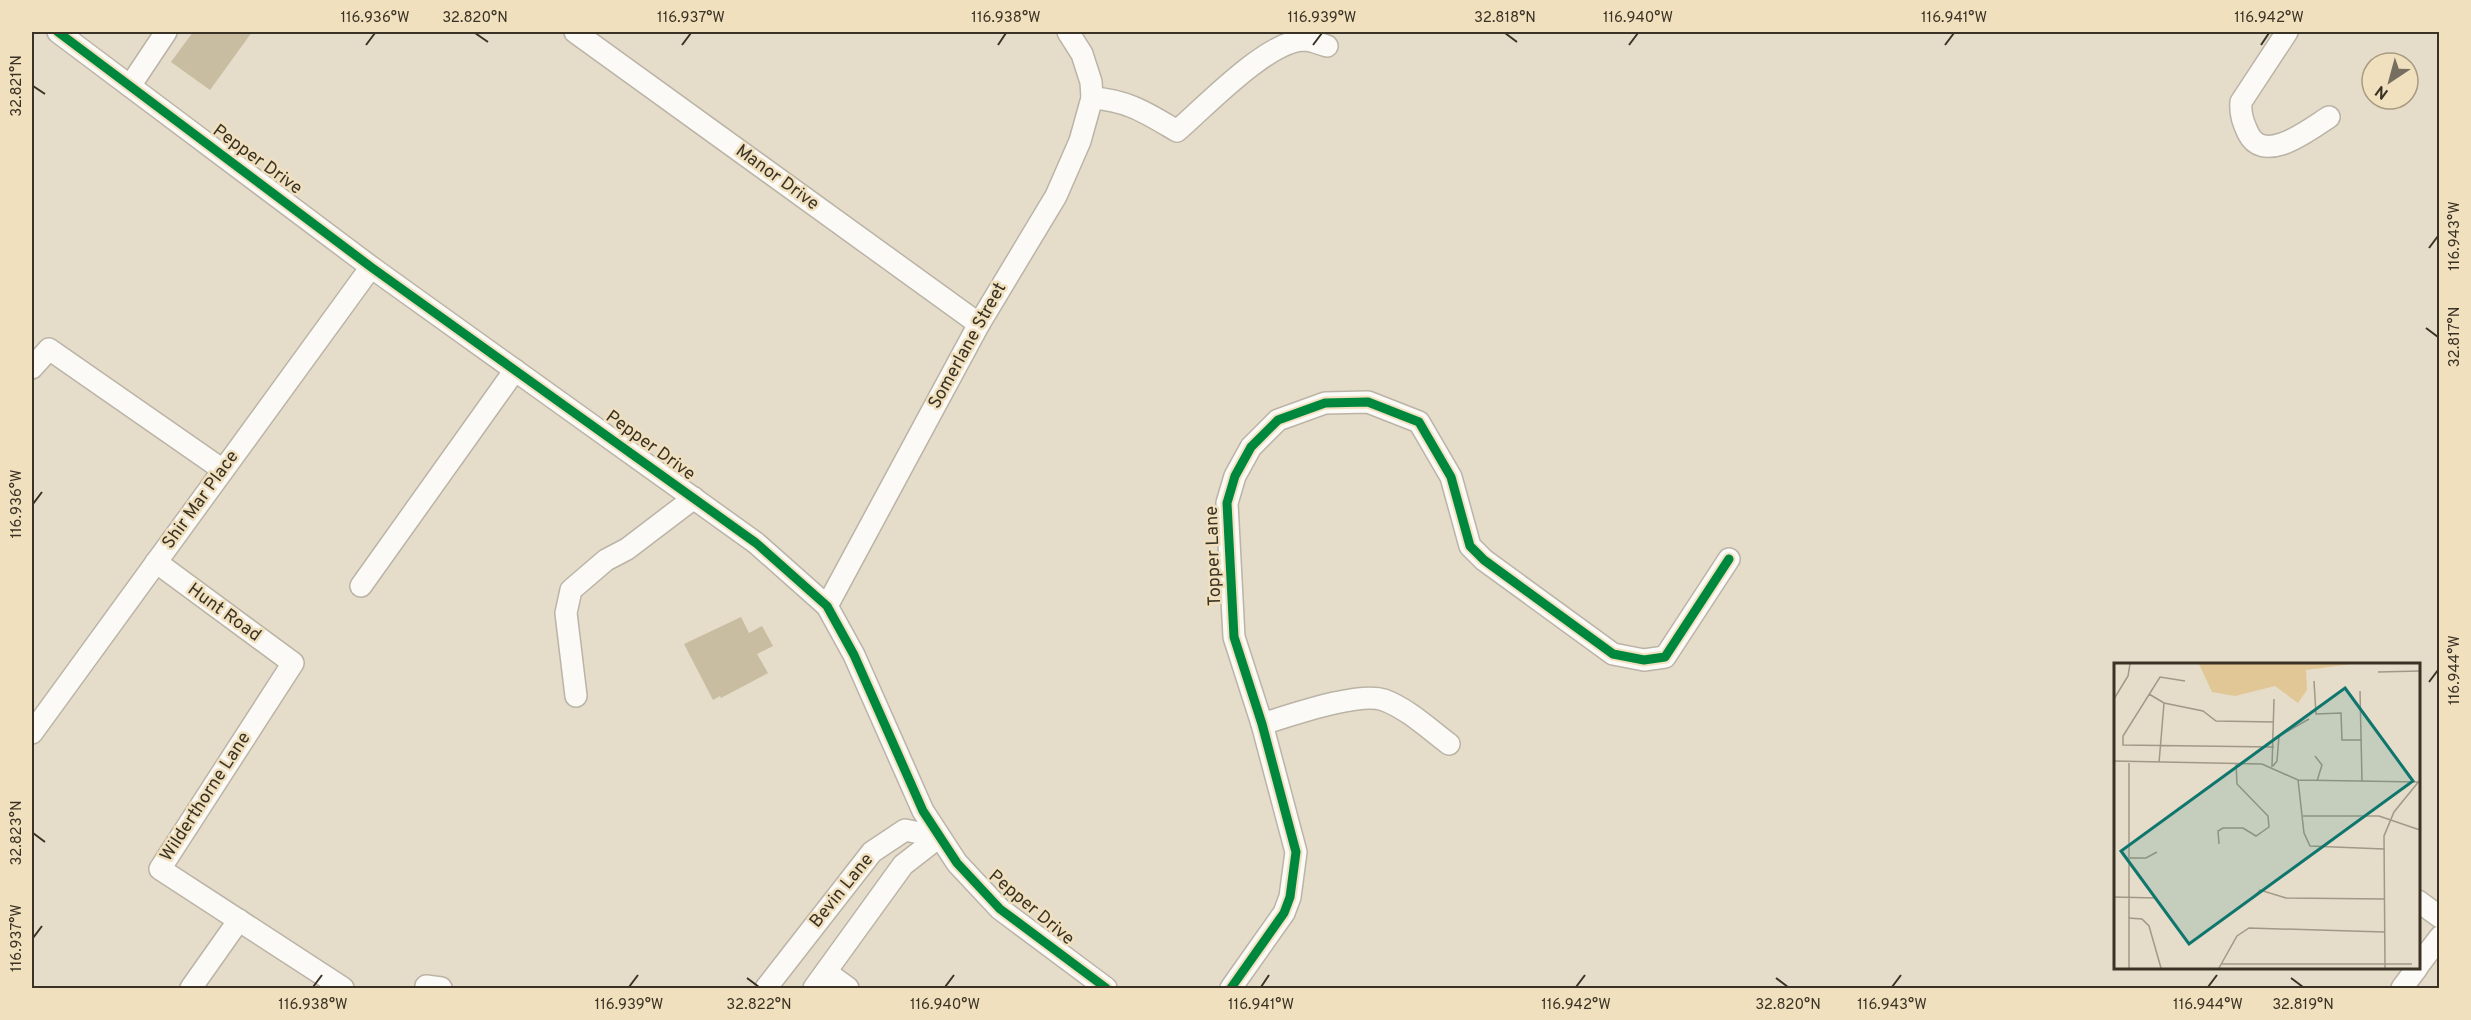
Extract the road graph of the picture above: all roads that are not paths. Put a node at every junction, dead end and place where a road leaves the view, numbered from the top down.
1 (58, 32) edge
2 (575, 32) edge
3 (1068, 32) edge
4 (2287, 32) edge
5 (157, 35) edge
6 (1327, 46) dead end
7 (130, 86) junction
8 (1091, 90) junction
9 (2329, 117) dead end
10 (371, 267) junction
11 (979, 324) junction
12 (32, 368) edge
13 (515, 370) junction
14 (223, 470) junction
15 (694, 498) junction
16 (1729, 559) dead end
17 (156, 562) junction
18 (361, 586) dead end
19 (827, 606) junction
20 (293, 663) joint
21 (576, 696) dead end
22 (1262, 724) junction
23 (32, 733) edge
24 (1449, 744) dead end
25 (939, 837) junction
26 (2420, 903) edge
27 (2439, 917) edge
28 (239, 920) junction
29 (2439, 937) edge
30 (2420, 964) edge
31 (2416, 969) edge
32 (820, 980) edge
33 (191, 988) edge
34 (343, 988) edge
35 (766, 988) edge
36 (848, 988) edge
37 (1106, 988) edge
38 (1232, 988) edge
39 (2402, 988) edge

1 - 7 street, Pepper Drive
2 - 11 street, Manor Drive
3 - 8 street
4 - 9 street
5 - 7 street
6 - 8 street
7 - 10 street, Pepper Drive
8 - 11 street, Somerlane Street
10 - 13 street, Pepper Drive
10 - 14 street, Shir Mar Place
11 - 19 street, Somerlane Street
12 - 14 street
13 - 15 street, Pepper Drive
13 - 18 street
14 - 17 street, Shir Mar Place
15 - 19 street, Pepper Drive
15 - 21 street
16 - 22 street, Topper Lane
17 - 20 street, Hunt Road
17 - 23 street, Shir Mar Place
19 - 25 street, Pepper Drive
20 - 28 street, Wilderthorne Lane
22 - 24 street
22 - 38 street, Topper Lane
25 - 32 street
25 - 35 street, Bevin Lane
25 - 37 street, Pepper Drive
26 - 27 street
28 - 33 street
28 - 34 street, Wilderthorne Lane
29 - 30 street
31 - 39 street
32 - 36 street

